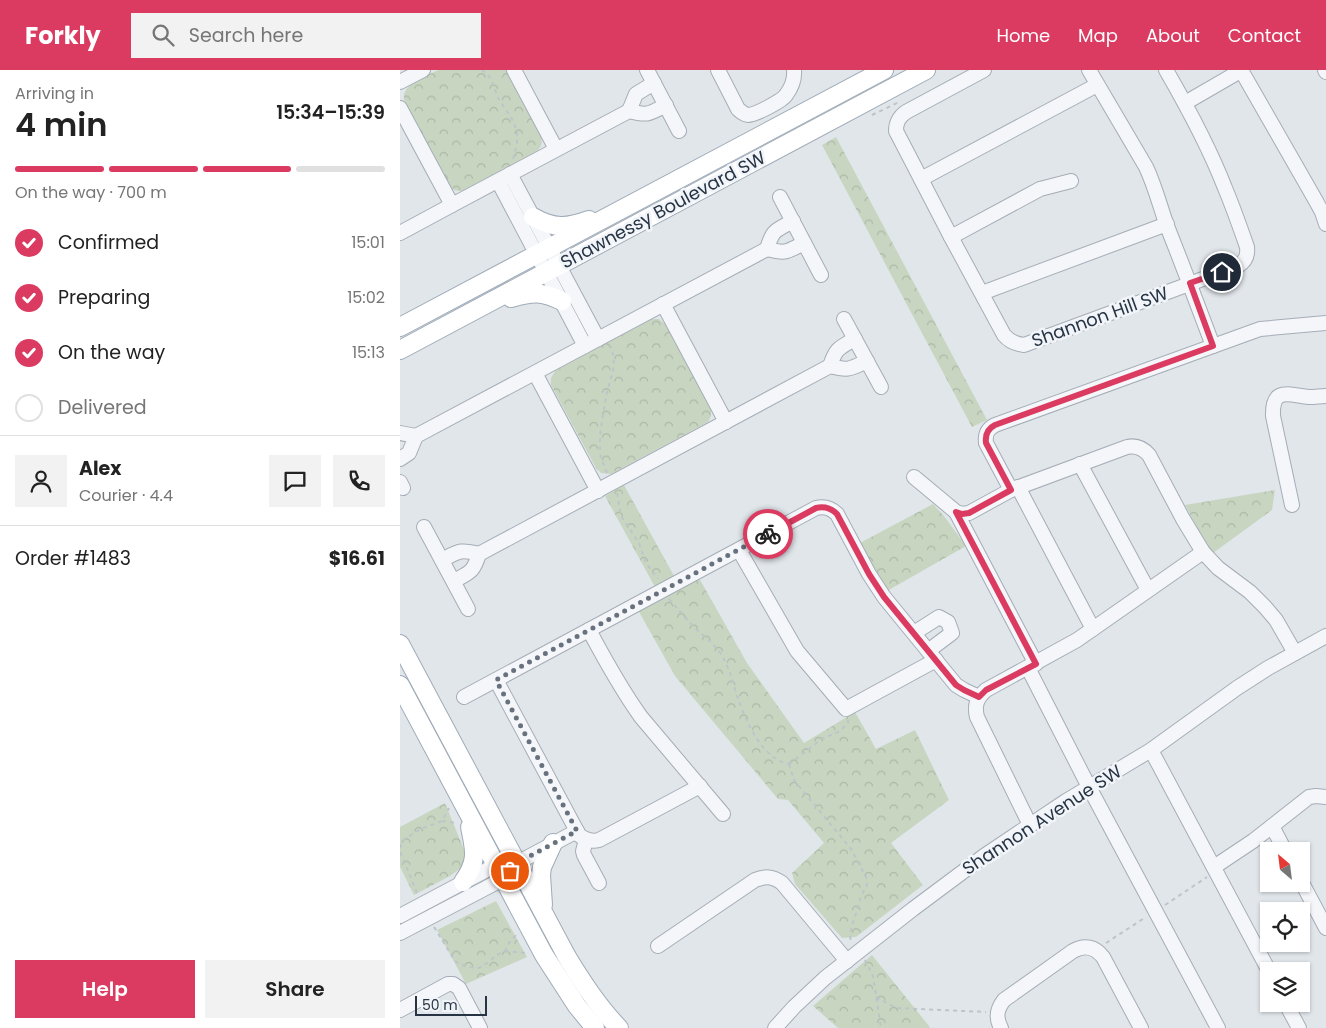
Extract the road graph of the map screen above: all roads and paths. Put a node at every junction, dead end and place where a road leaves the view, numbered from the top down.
1 (423, 70) edge
2 (482, 70) edge
3 (514, 70) edge
4 (648, 70) edge
5 (718, 70) edge
6 (884, 70) edge
7 (926, 70) edge
8 (984, 70) edge
9 (1089, 70) edge
10 (1166, 70) edge
11 (1241, 70) edge
12 (795, 75) edge
13 (400, 82) edge
14 (654, 83) junction
15 (1097, 85) junction
16 (1185, 102) junction
17 (666, 104) junction
18 (400, 108) edge
19 (629, 111) junction
20 (680, 131) dead end
21 (556, 150) junction
22 (512, 169) junction
23 (921, 179) junction
24 (1071, 180) dead end
25 (498, 181) junction
26 (780, 198) dead end
27 (452, 205) junction
28 (630, 206) junction
29 (533, 217) junction
30 (792, 221) junction
31 (1167, 224) junction
32 (1326, 224) edge
33 (400, 233) edge
34 (951, 237) junction
35 (804, 243) junction
36 (767, 249) junction
37 (543, 251) junction
38 (552, 268) junction
39 (821, 275) dead end
40 (1190, 283) junction
41 (982, 292) junction
42 (562, 302) junction
43 (663, 304) junction
44 (479, 308) junction
45 (844, 319) dead end
46 (1326, 323) edge
47 (400, 327) edge
48 (855, 339) junction
49 (604, 340) junction
50 (585, 346) junction
51 (1213, 346) junction
52 (400, 350) edge
53 (867, 360) junction
54 (830, 366) junction
55 (534, 373) junction
56 (881, 387) dead end
57 (1326, 396) edge
58 (726, 422) junction
59 (400, 433) edge
60 (416, 436) junction
61 (400, 459) edge
62 (1080, 464) junction
63 (914, 477) dead end
64 (612, 483) junction
65 (1014, 488) junction
66 (598, 491) junction
67 (1292, 505) dead end
68 (956, 512) junction
69 (424, 527) dead end
70 (740, 550) junction
71 (1203, 552) junction
72 (479, 554) junction
73 (442, 560) junction
74 (454, 581) junction
75 (664, 590) junction
76 (1148, 590) junction
77 (468, 609) dead end
78 (1093, 629) junction
79 (589, 630) junction
80 (914, 633) junction
81 (1326, 636) edge
82 (400, 644) edge
83 (1295, 653) junction
84 (932, 656) junction
85 (1032, 666) junction
86 (496, 680) junction
87 (400, 685) edge
88 (464, 697) dead end
89 (979, 697) junction
90 (846, 709) junction
91 (1151, 750) junction
92 (789, 764) junction
93 (700, 786) junction
94 (1089, 787) junction
95 (1326, 797) edge
96 (457, 813) junction
97 (723, 814) dead end
98 (442, 821) junction
99 (1030, 824) junction
100 (1272, 826) junction
101 (581, 835) junction
102 (1280, 842) edge
103 (553, 843) junction
104 (517, 863) junction
105 (1214, 867) junction
106 (500, 872) junction
107 (463, 882) junction
108 (599, 883) dead end
109 (1307, 892) edge
110 (418, 896) dead end
111 (544, 913) junction
112 (400, 916) edge
113 (434, 927) dead end
114 (1326, 928) edge
115 (400, 933) edge
116 (516, 935) dead end
117 (658, 946) dead end
118 (505, 951) junction
119 (858, 952) junction
120 (526, 953) dead end
121 (847, 961) junction
122 (1264, 962) edge
123 (876, 997) junction
124 (400, 1010) edge
125 (997, 1012) junction
126 (1290, 1012) edge
127 (480, 1028) edge
128 (595, 1028) edge
129 (619, 1028) edge
130 (775, 1028) edge
131 (881, 1028) edge
132 (1000, 1028) edge
133 (1141, 1028) edge
134 (1218, 1028) edge
135 (1299, 1028) edge

1 - 13 street
2 - 22 path
3 - 21 street
4 - 14 street
5 - 12 street
6 - 28 main road, Shawnessy Boulevard SW
7 - 38 main road, Shawnessy Boulevard SW
8 - 23 street, Shannon Hill SW
9 - 15 street
10 - 16 street, Shannon Hill SW
11 - 16 street
11 - 32 street
14 - 17 street
14 - 19 street
15 - 23 street
15 - 31 street
16 - 40 street, Shannon Hill SW
17 - 19 street
17 - 20 street
18 - 27 street
19 - 21 street
21 - 22 street
22 - 25 street
22 - 29 street
23 - 34 street, Shannon Hill SW
24 - 34 street
25 - 27 street
25 - 37 street
26 - 30 street
27 - 33 street
28 - 29 main road
28 - 37 main road, Shawnessy Boulevard SW
29 - 37 street
30 - 35 street
30 - 36 street
31 - 40 street
31 - 41 street
34 - 41 street, Shannon Hill SW
35 - 36 street
35 - 39 street
36 - 43 street
37 - 38 street
37 - 47 main road, Shawnessy Boulevard SW
38 - 42 street
38 - 44 main road, Shawnessy Boulevard SW
38 - 49 street
40 - 41 street, Shannon Hill SW
40 - 51 street
42 - 44 main road
42 - 50 street
43 - 49 street
43 - 58 street
44 - 52 main road, Shawnessy Boulevard SW
45 - 48 street
46 - 51 street
48 - 53 street
48 - 54 street
49 - 50 street
49 - 64 path
50 - 55 street
51 - 65 street
53 - 54 street
53 - 56 street
54 - 58 street
55 - 60 street
55 - 66 street
57 - 67 street
58 - 64 street
59 - 60 street
60 - 61 street
62 - 65 street
62 - 71 street
62 - 76 street
63 - 68 street
64 - 66 street
64 - 75 path
65 - 68 street
65 - 78 street
66 - 72 street
68 - 85 street
69 - 73 street
70 - 75 street
70 - 80 street
70 - 90 street
71 - 76 street
71 - 83 street
72 - 73 street
72 - 74 street
73 - 74 street
74 - 77 street
75 - 79 street
75 - 92 path
76 - 78 street
78 - 85 street
79 - 86 street
79 - 93 street
80 - 84 street
80 - 84 street
81 - 83 street, Shannon Avenue SW
82 - 104 main road
83 - 91 street, Shannon Avenue SW
84 - 89 street
84 - 90 street
85 - 89 street
85 - 94 street
86 - 88 street
86 - 101 street
87 - 96 main road
89 - 99 street
90 - 92 path
91 - 94 street, Shannon Avenue SW
91 - 105 street
92 - 119 path
93 - 97 street
93 - 101 street
94 - 99 street, Shannon Avenue SW
94 - 134 street
95 - 100 street
96 - 98 path
96 - 98 path
96 - 106 main road
96 - 107 main road
98 - 110 path
99 - 119 street, Shannon Avenue SW
100 - 102 street
100 - 105 street
101 - 103 street
101 - 108 street
103 - 104 street
103 - 111 main road
104 - 106 street
104 - 111 main road
105 - 122 street
106 - 107 street
106 - 115 street
106 - 128 main road
107 - 112 street
109 - 114 street
111 - 129 main road
113 - 118 path
116 - 118 path
117 - 121 street
118 - 120 path
119 - 121 street, Shannon Avenue SW
119 - 123 path
121 - 130 street, Shannon Avenue SW
123 - 125 path
123 - 131 path
124 - 127 street
125 - 132 street
125 - 133 street
126 - 135 street

